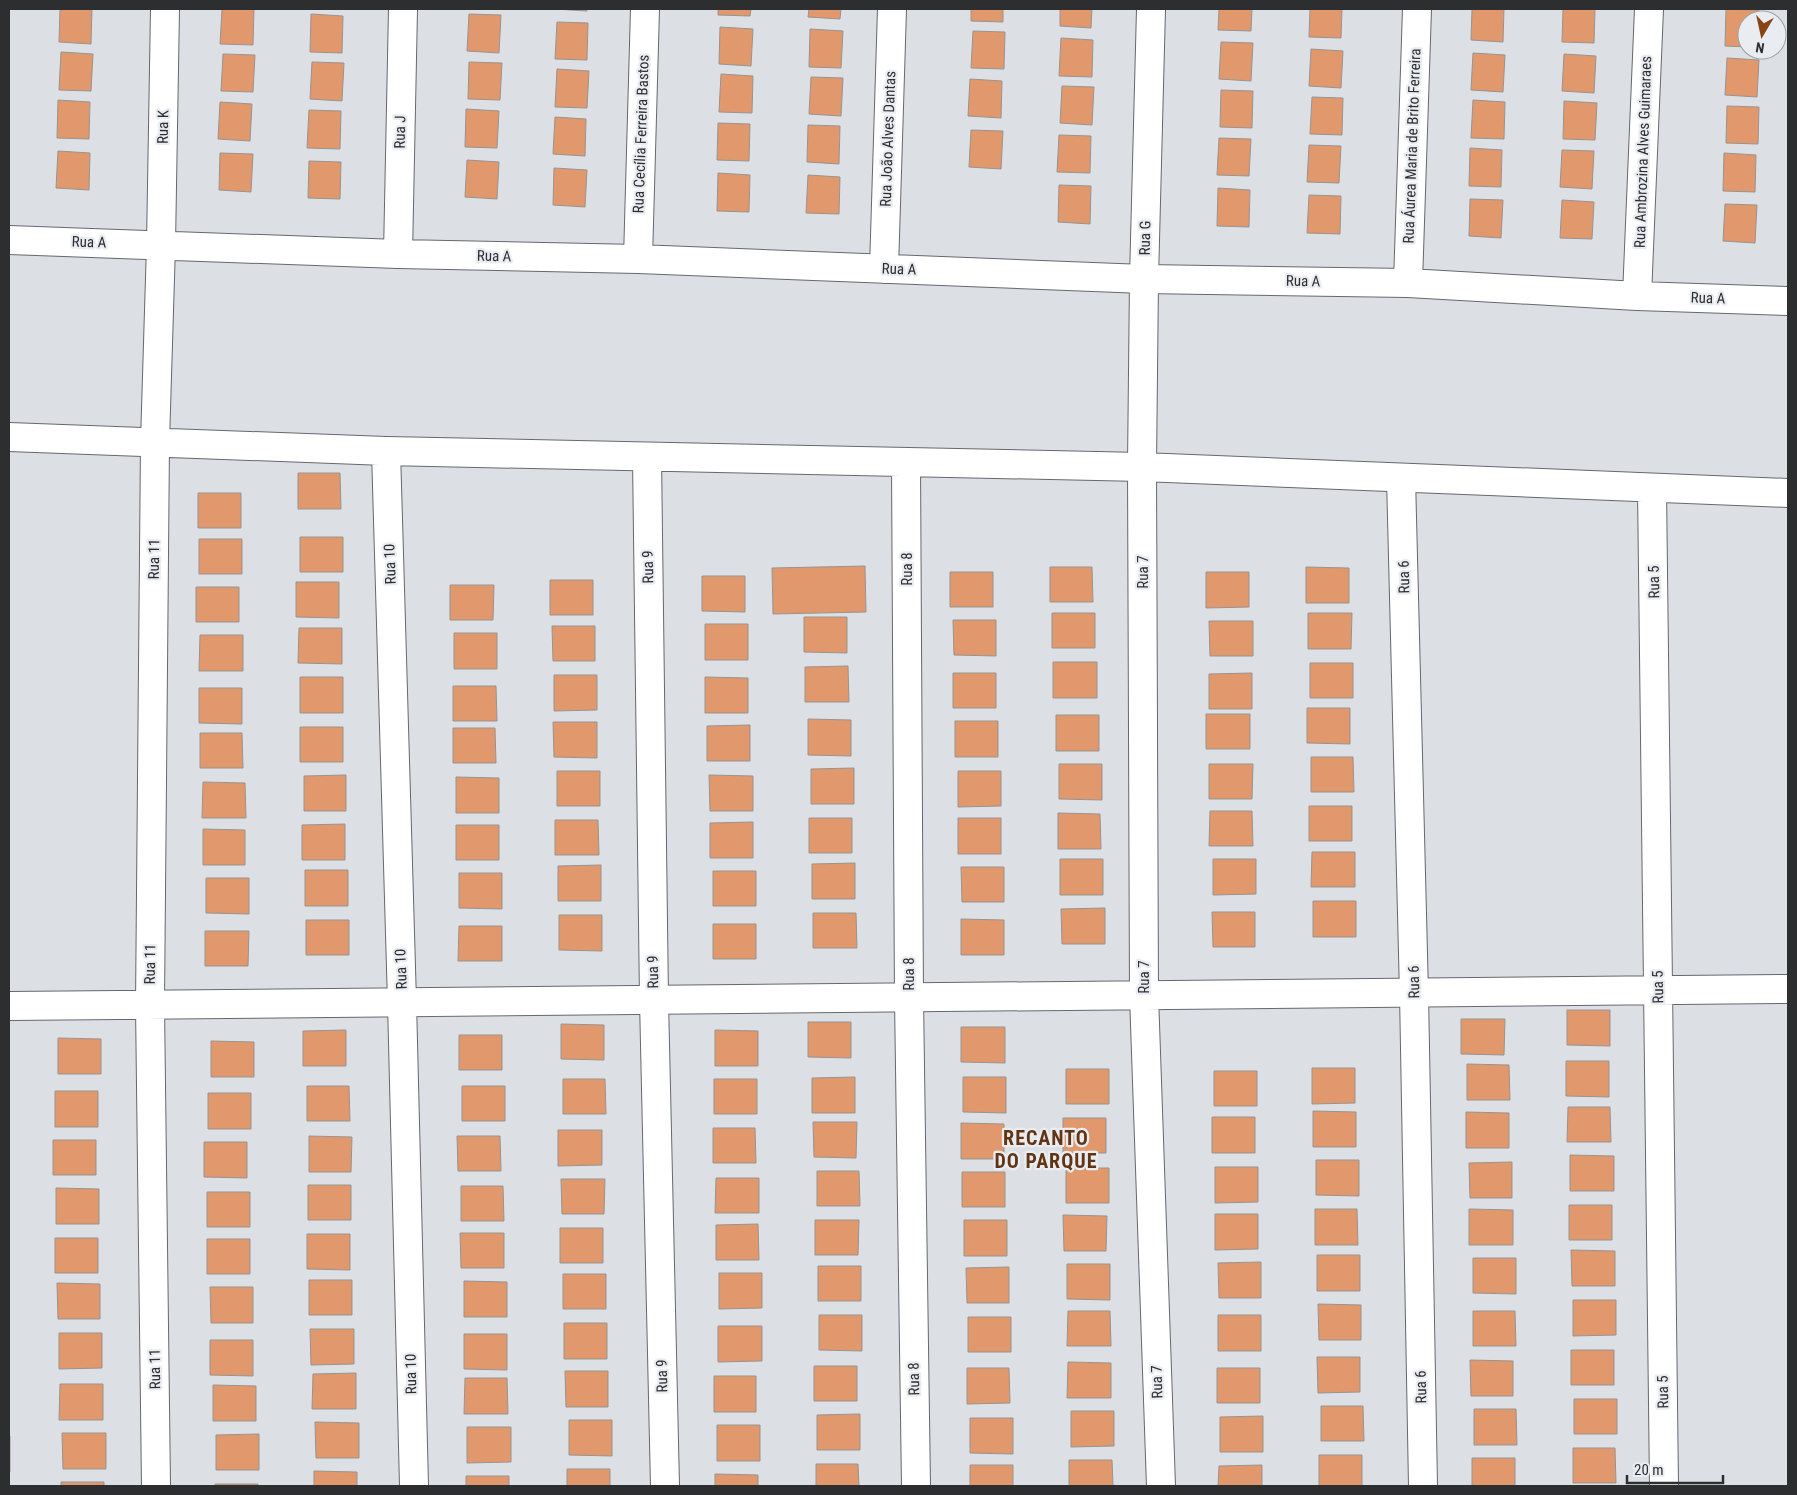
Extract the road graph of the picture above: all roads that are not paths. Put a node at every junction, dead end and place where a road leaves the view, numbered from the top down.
1 (165, 9) edge
2 (403, 9) edge
3 (645, 9) edge
4 (892, 9) edge
5 (1151, 9) edge
6 (1417, 9) edge
7 (1649, 9) edge
8 (9, 240) edge
9 (161, 245) junction
10 (398, 254) junction
11 (638, 259) junction
12 (884, 269) junction
13 (1144, 279) junction
14 (1408, 283) junction
15 (1637, 296) junction
16 (1788, 301) edge
17 (9, 437) edge
18 (155, 442) junction
19 (386, 451) junction
20 (646, 457) junction
21 (906, 462) junction
22 (1142, 467) junction
23 (1401, 478) junction
24 (1652, 488) junction
25 (1788, 493) edge
26 (1788, 989) edge
27 (1658, 991) junction
28 (1414, 993) junction
29 (1144, 995) junction
30 (909, 998) junction
31 (654, 1000) junction
32 (402, 1002) junction
33 (150, 1005) junction
34 (9, 1006) edge
35 (156, 1486) edge
36 (414, 1486) edge
37 (665, 1486) edge
38 (916, 1486) edge
39 (1161, 1486) edge
40 (1423, 1486) edge
41 (1664, 1486) edge

1 - 9 street, Rua K
2 - 10 street, Rua J
3 - 11 street, Rua Cecília Ferreira Bastos
4 - 12 street, Rua João Alves Dantas
5 - 13 street, Rua G
6 - 14 street, Rua Áurea Maria de Brito Ferreira
7 - 15 street, Rua Ambrozina Alves Guimaraes
8 - 9 street, Rua A
9 - 10 street, Rua A
9 - 18 street, Rua K
10 - 11 street, Rua A
11 - 12 street, Rua A
12 - 13 street, Rua A
13 - 14 street, Rua A
13 - 22 street, Rua G
14 - 15 street, Rua A
15 - 16 street, Rua A
17 - 18 street
18 - 19 street
18 - 33 street, Rua 11
19 - 20 street
19 - 32 street, Rua 10
20 - 21 street
20 - 31 street, Rua 9
21 - 22 street
21 - 30 street, Rua 8
22 - 23 street
22 - 29 street, Rua 7
23 - 24 street
23 - 28 street, Rua 6
24 - 25 street
24 - 27 street, Rua 5
26 - 27 street
27 - 28 street
27 - 41 street, Rua 5
28 - 29 street
28 - 40 street, Rua 6
29 - 30 street
29 - 39 street, Rua 7
30 - 31 street
30 - 38 street, Rua 8
31 - 32 street
31 - 37 street, Rua 9
32 - 33 street
32 - 36 street, Rua 10
33 - 34 street
33 - 35 street, Rua 11

